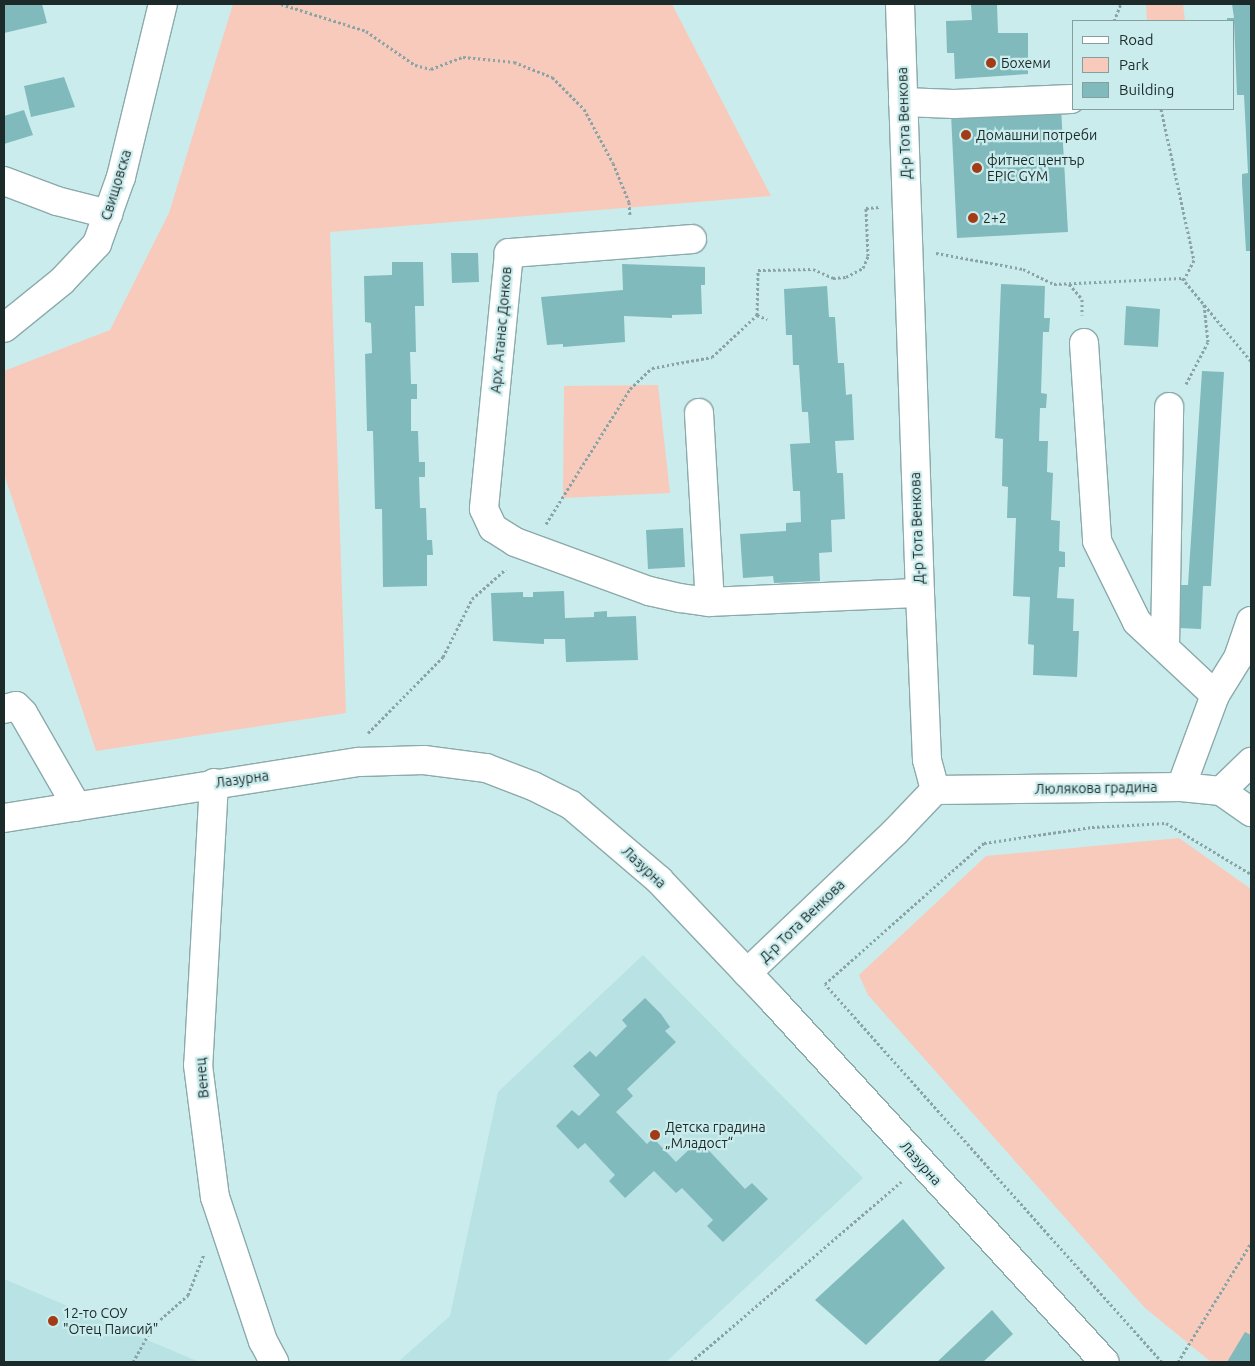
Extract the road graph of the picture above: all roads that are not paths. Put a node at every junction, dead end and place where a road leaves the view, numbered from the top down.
1 (163, 4) edge
2 (900, 4) edge
3 (1071, 98) dead end
4 (903, 102) junction
5 (4, 181) edge
6 (108, 214) junction
7 (692, 239) dead end
8 (4, 328) edge
9 (1084, 343) road end
10 (1170, 407) road end
11 (699, 413) dead end
12 (920, 593) junction
13 (710, 602) junction
14 (1251, 620) edge
15 (1165, 646) junction
16 (1216, 694) junction
17 (4, 709) edge
18 (1251, 762) edge
19 (214, 783) junction
20 (1181, 786) junction
21 (935, 790) junction
22 (1221, 791) junction
23 (77, 807) junction
24 (1251, 812) edge
25 (4, 818) edge
26 (748, 973) junction
27 (274, 1362) edge
28 (1105, 1362) edge

1 - 6 street, Свищовска
2 - 4 street, Д-р Тота Венкова
3 - 4 street
4 - 12 street, Д-р Тота Венкова
5 - 6 street
6 - 8 street, Свищовска
7 - 13 street, Арх. Атанас Донков
9 - 15 street
10 - 15 street
11 - 13 street
12 - 13 street
12 - 21 street, Д-р Тота Венкова
14 - 16 street
15 - 16 street
16 - 20 street
17 - 23 street
18 - 22 street
19 - 23 street, Лазурна
19 - 26 street, Лазурна
19 - 27 street, Венец
20 - 21 street, Люлякова градина
20 - 22 street, Люлякова градина
21 - 26 street, Д-р Тота Венкова
22 - 24 street, Люлякова градина
23 - 25 street, Лазурна
26 - 28 street, Лазурна

